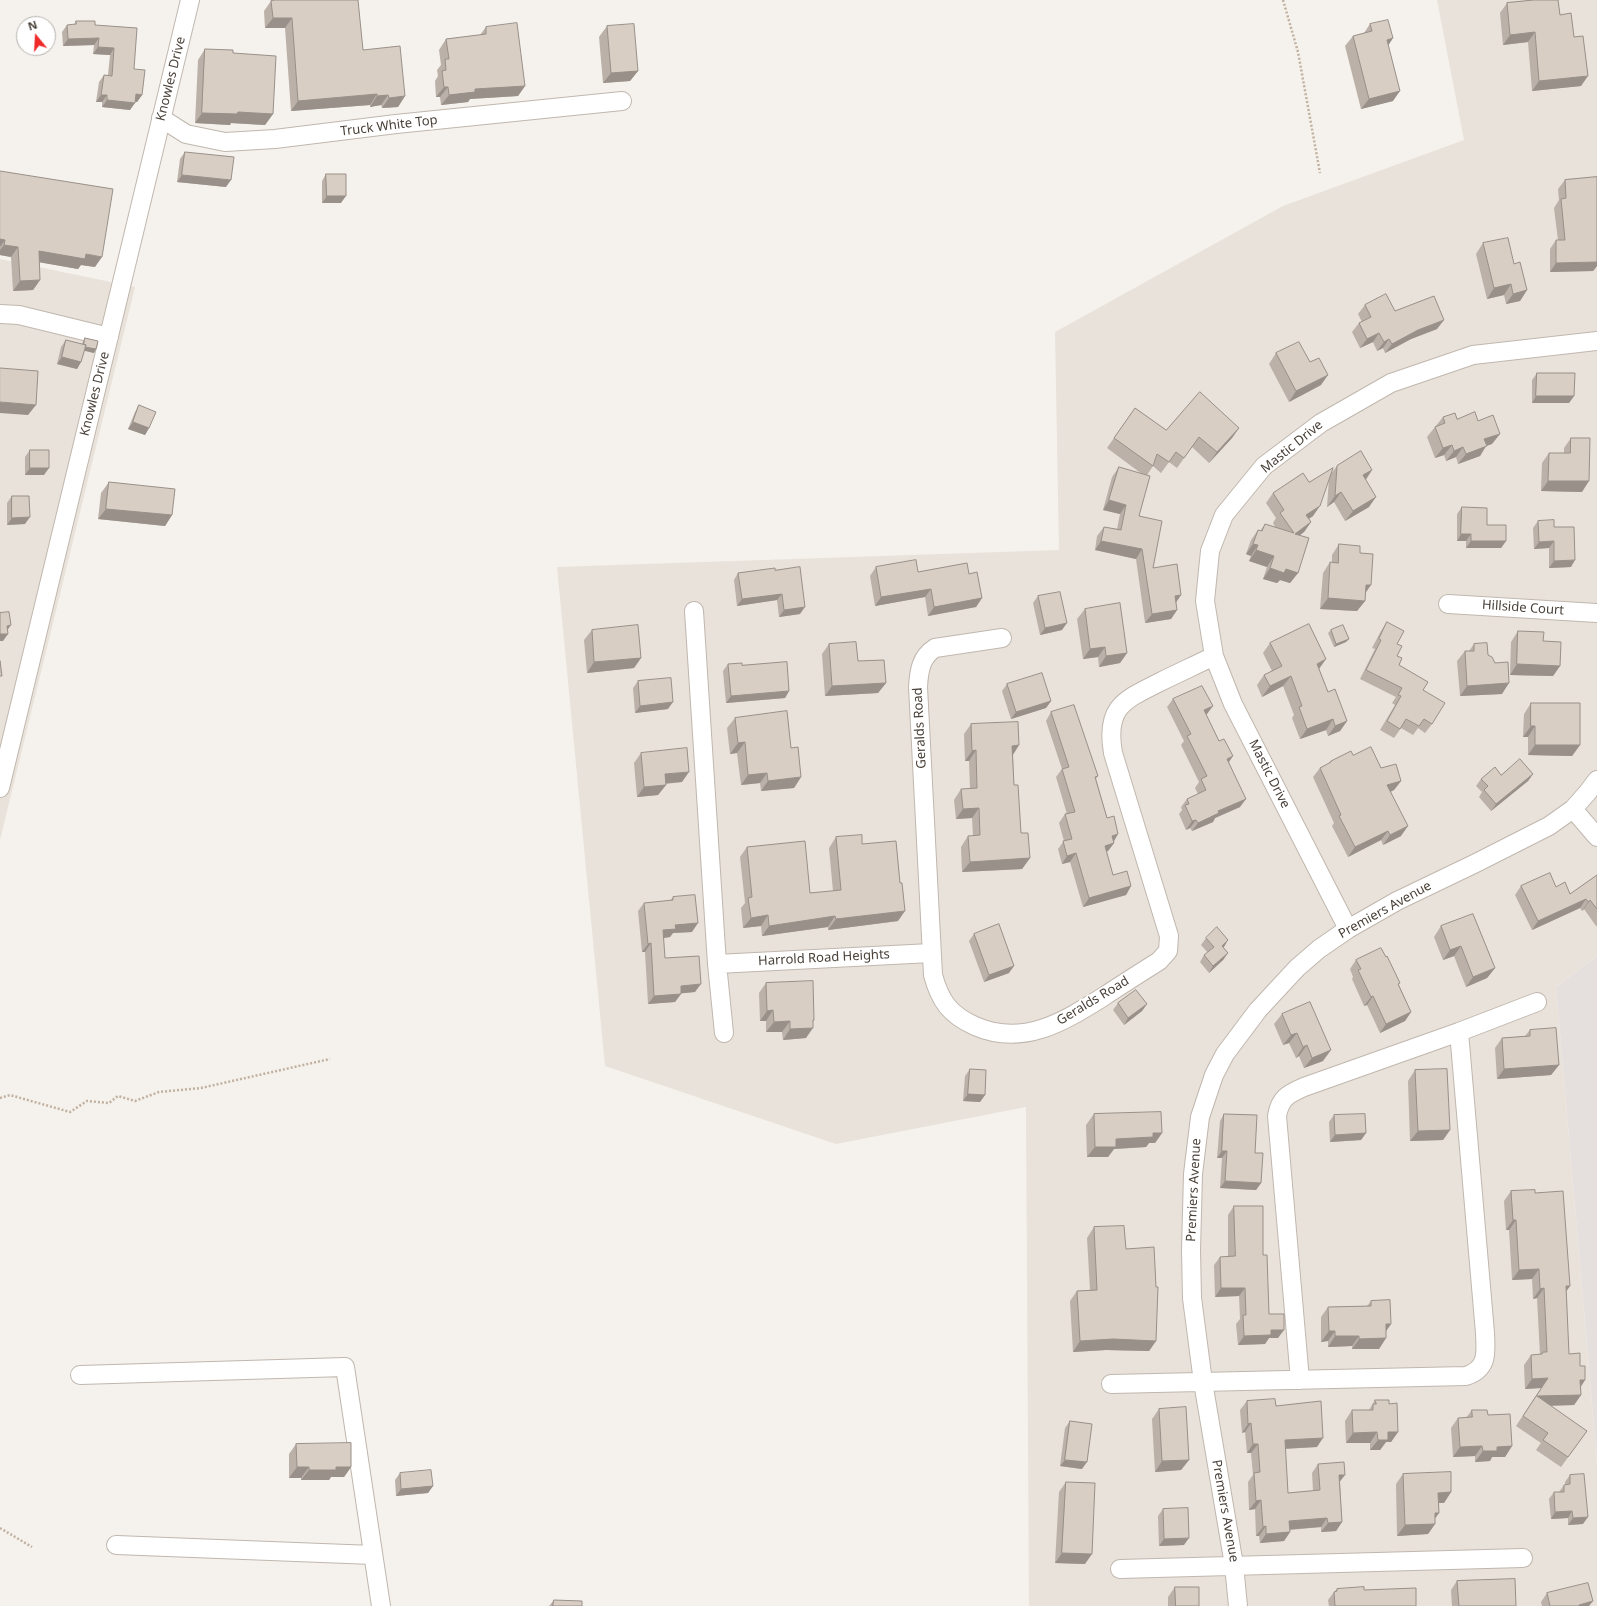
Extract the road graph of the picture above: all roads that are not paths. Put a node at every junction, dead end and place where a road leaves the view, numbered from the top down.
1 (190, 0) edge
2 (622, 101) dead end
3 (161, 118) junction
4 (0, 314) edge
5 (109, 337) junction
6 (1597, 341) edge
7 (1448, 604) dead end
8 (694, 611) dead end
9 (1597, 613) edge
10 (1002, 638) dead end
11 (1214, 656) junction
12 (3, 764) edge
13 (1597, 780) edge
14 (0, 788) edge
15 (1573, 809) junction
16 (1597, 837) edge
17 (1348, 928) junction
18 (932, 953) junction
19 (717, 964) junction
20 (1537, 1002) dead end
21 (1459, 1032) junction
22 (724, 1033) dead end
23 (80, 1375) dead end
24 (1300, 1380) junction
25 (1203, 1382) junction
26 (1111, 1384) dead end
27 (116, 1545) dead end
28 (373, 1555) junction
29 (1523, 1558) dead end
30 (1234, 1565) junction
31 (1120, 1569) dead end
32 (381, 1606) edge
33 (1238, 1606) edge

1 - 3 street, Knowles Drive
2 - 3 street, Truck White Top
3 - 5 street, Knowles Drive
4 - 5 street
5 - 12 street, Knowles Drive
6 - 11 street, Mastic Drive
7 - 9 street, Hillside Court
8 - 19 street
10 - 18 street, Geralds Road
11 - 17 street, Mastic Drive
11 - 18 street, Geralds Road
12 - 14 street, Knowles Drive
13 - 15 street, Premiers Avenue
15 - 16 street
15 - 17 street, Premiers Avenue
17 - 25 street, Premiers Avenue
18 - 19 street, Harrold Road Heights
19 - 22 street
20 - 21 street
21 - 24 street
21 - 24 street
23 - 28 street
24 - 25 street
25 - 26 street
25 - 30 street, Premiers Avenue
27 - 28 street
28 - 32 street
29 - 30 street
30 - 31 street
30 - 33 street, Premiers Avenue

